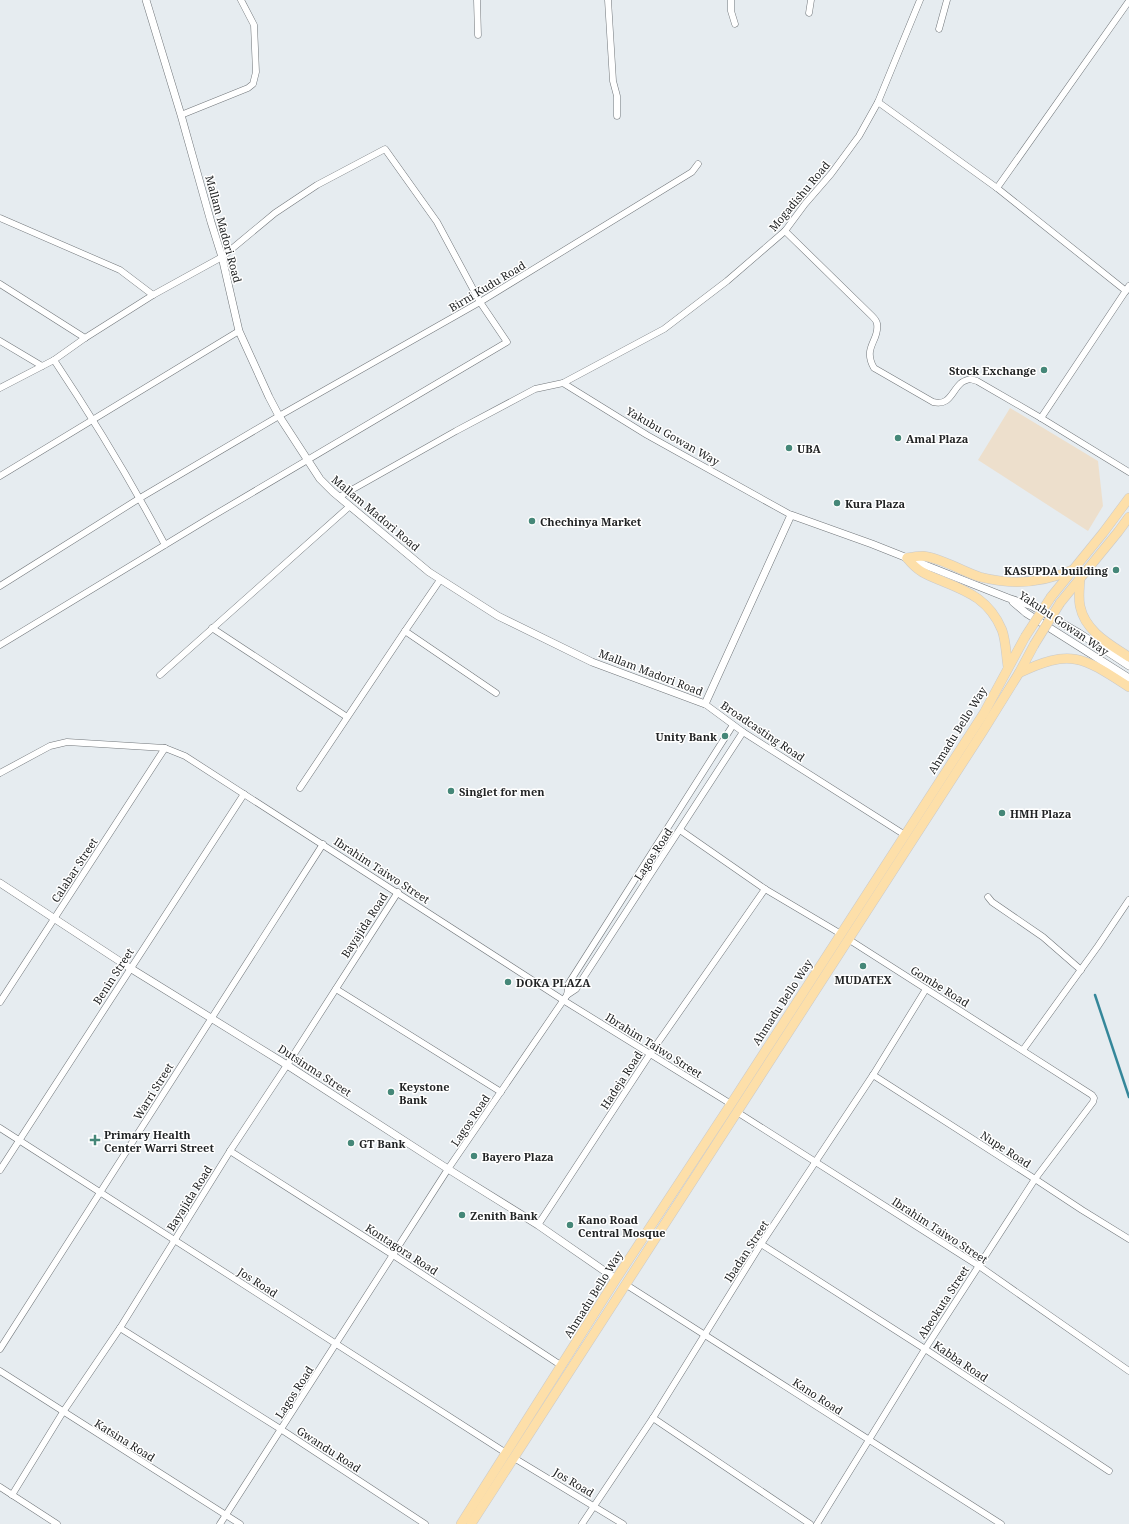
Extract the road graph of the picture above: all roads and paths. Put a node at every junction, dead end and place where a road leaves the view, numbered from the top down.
1 (146, 0) edge
2 (241, 0) edge
3 (477, 0) edge
4 (608, 0) edge
5 (731, 0) edge
6 (811, 0) edge
7 (920, 0) edge
8 (947, 0) edge
9 (1129, 1) edge
10 (810, 13) dead end
11 (736, 24) dead end
12 (939, 29) dead end
13 (478, 35) dead end
14 (878, 102) junction
15 (181, 115) junction
16 (617, 116) dead end
17 (698, 164) dead end
18 (997, 188) junction
19 (0, 218) edge
20 (785, 231) junction
21 (222, 257) junction
22 (0, 284) edge
23 (1127, 289) edge
24 (153, 295) junction
25 (480, 302) junction
26 (239, 331) junction
27 (85, 338) junction
28 (0, 341) edge
29 (54, 360) junction
30 (42, 366) junction
31 (563, 383) junction
32 (0, 388) edge
33 (279, 416) junction
34 (1041, 418) junction
35 (93, 420) junction
36 (308, 461) junction
37 (1129, 472) edge
38 (0, 476) edge
39 (339, 497) junction
40 (140, 498) junction
41 (1129, 498) edge
42 (350, 506) junction
43 (791, 515) junction
44 (1129, 517) edge
45 (165, 545) junction
46 (907, 558) junction
47 (1072, 570) junction
48 (1080, 577) junction
49 (440, 580) junction
50 (0, 586) edge
51 (1008, 598) junction
52 (212, 628) junction
53 (404, 630) junction
54 (0, 645) edge
55 (1129, 657) edge
56 (1129, 666) edge
57 (1008, 667) junction
58 (1019, 673) junction
59 (160, 675) dead end
60 (1129, 678) edge
61 (1129, 687) edge
62 (496, 692) dead end
63 (705, 704) junction
64 (347, 717) junction
65 (733, 725) junction
66 (743, 732) junction
67 (165, 748) junction
68 (0, 773) edge
69 (300, 788) dead end
70 (244, 794) junction
71 (680, 830) junction
72 (905, 835) junction
73 (323, 844) junction
74 (0, 883) edge
75 (764, 889) junction
76 (398, 892) junction
77 (988, 897) dead end
78 (1129, 900) edge
79 (54, 918) junction
80 (844, 937) junction
81 (130, 968) junction
82 (1081, 970) junction
83 (336, 989) junction
84 (926, 989) junction
85 (565, 997) junction
86 (0, 1002) edge
87 (211, 1017) junction
88 (1023, 1050) junction
89 (650, 1054) junction
90 (287, 1065) junction
91 (873, 1075) junction
92 (501, 1092) junction
93 (1094, 1098) joint
94 (734, 1108) junction
95 (0, 1128) edge
96 (18, 1141) junction
97 (230, 1151) junction
98 (816, 1162) junction
99 (448, 1169) junction
100 (0, 1170) edge
101 (1035, 1179) junction
102 (100, 1192) junction
103 (538, 1225) junction
104 (1129, 1239) edge
105 (175, 1241) junction
106 (761, 1244) junction
107 (394, 1256) junction
108 (979, 1266) junction
109 (616, 1278) junction
110 (625, 1284) junction
111 (120, 1328) junction
112 (705, 1335) junction
113 (336, 1344) junction
114 (0, 1349) edge
115 (925, 1349) junction
116 (562, 1366) junction
117 (0, 1371) edge
118 (1129, 1371) edge
119 (63, 1412) junction
120 (653, 1418) junction
121 (282, 1430) junction
122 (868, 1440) junction
123 (510, 1455) junction
124 (1108, 1471) dead end
125 (0, 1487) edge
126 (12, 1495) junction
127 (594, 1506) junction
128 (226, 1514) junction
129 (57, 1524) edge
130 (220, 1524) edge
131 (240, 1524) edge
132 (425, 1524) edge
133 (461, 1524) edge
134 (471, 1524) edge
135 (582, 1524) edge
136 (623, 1524) edge
137 (810, 1524) edge
138 (817, 1524) edge
139 (1001, 1524) edge

1 - 15 street, Mallam Madori Road
2 - 15 street
3 - 13 street
4 - 16 street
5 - 11 street
6 - 10 street
7 - 14 street, Mogadishu Road
8 - 12 street
9 - 18 street
14 - 18 street
14 - 20 street, Mogadishu Road
15 - 21 street, Mallam Madori Road
17 - 25 street, Birni Kudu Road
18 - 23 street
19 - 24 street
20 - 31 street, Mogadishu Road
20 - 34 street
21 - 24 street
21 - 25 street
21 - 26 street, Mallam Madori Road
22 - 27 street
23 - 34 street
24 - 27 street
25 - 33 street, Birni Kudu Road
25 - 36 street
26 - 33 street, Mallam Madori Road
26 - 35 street
27 - 29 street
28 - 30 street
29 - 30 street
29 - 35 street
30 - 32 street
31 - 39 street
31 - 43 street, Yakubu Gowan Way
33 - 36 street, Mallam Madori Road
33 - 40 street, Birni Kudu Road
34 - 37 street
35 - 38 street
35 - 40 street
36 - 39 street, Mallam Madori Road
36 - 45 street
39 - 42 street, Mallam Madori Road
40 - 45 street
40 - 50 street, Birni Kudu Road
41 - 47 main road, Ahmadu Bello Way
42 - 49 street, Mallam Madori Road
42 - 52 street
43 - 46 street, Yakubu Gowan Way
43 - 63 street, Broadcasting Road
44 - 48 main road, Ahmadu Bello Way
45 - 54 street
46 - 47 main road
46 - 51 street, Yakubu Gowan Way
46 - 57 main road
47 - 57 main road, Ahmadu Bello Way, bridge
48 - 55 main road
48 - 58 main road, Ahmadu Bello Way, bridge
49 - 53 street
49 - 63 street, Mallam Madori Road
51 - 56 street, Yakubu Gowan Way
51 - 60 street, Yakubu Gowan Way
52 - 59 street
52 - 64 street
53 - 62 street
53 - 64 street
57 - 72 main road, Ahmadu Bello Way
58 - 61 main road
58 - 80 main road, Ahmadu Bello Way
63 - 65 street, Broadcasting Road
64 - 69 street
65 - 66 street, Broadcasting Road
65 - 85 street
66 - 71 street, Lagos Road
66 - 72 street, Broadcasting Road
67 - 68 street, Ibrahim Taiwo Street
67 - 70 street, Ibrahim Taiwo Street
67 - 79 street, Calabar Street
70 - 73 street, Ibrahim Taiwo Street
70 - 81 street, Benin Street
71 - 75 street, Gombe Road
71 - 85 street, Lagos Road
72 - 80 main road, Ahmadu Bello Way
73 - 76 street, Ibrahim Taiwo Street
73 - 87 street, Warri Street
74 - 79 street, Dutsinma Street
75 - 80 street, Gombe Road
75 - 89 street, Hadeja Road
76 - 83 street, Bayajida Road
76 - 85 street, Ibrahim Taiwo Street
77 - 82 street
78 - 82 street
79 - 81 street, Dutsinma Street
79 - 86 street, Calabar Street
80 - 84 street, Gombe Road
80 - 94 main road, Ahmadu Bello Way
81 - 87 street, Dutsinma Street
81 - 96 street, Benin Street
82 - 88 street
83 - 90 street, Bayajida Road
83 - 92 street
84 - 88 street, Gombe Road
84 - 91 street, Ibadan Street
85 - 89 street, Ibrahim Taiwo Street
85 - 92 street, Lagos Road
87 - 90 street, Dutsinma Street
87 - 102 street, Warri Street
88 - 93 street, Gombe Road
89 - 94 street, Ibrahim Taiwo Street
89 - 103 street, Hadeja Road
90 - 97 street, Bayajida Road
90 - 99 street, Dutsinma Street
91 - 98 street, Ibadan Street
91 - 101 street, Nupe Road
92 - 99 street, Lagos Road
93 - 101 street, Abeokuta Street
94 - 98 street, Ibrahim Taiwo Street
94 - 109 main road, Ahmadu Bello Way
94 - 110 main road, Ahmadu Bello Way
95 - 96 street, Jos Road
96 - 100 street, Benin Street
96 - 102 street, Jos Road
97 - 105 street, Bayajida Road
97 - 107 street, Kontagora Road
98 - 106 street, Ibadan Street
98 - 108 street, Ibrahim Taiwo Street
99 - 103 street, Dutsinma Street
99 - 107 street, Lagos Road
101 - 104 street, Nupe Road
101 - 108 street, Abeokuta Street
102 - 105 street, Jos Road
102 - 114 street, Warri Street
103 - 109 street, Dutsinma Street
105 - 111 street, Bayajida Road
105 - 113 street, Jos Road
106 - 112 street, Ibadan Street
106 - 115 street, Kabba Road
107 - 113 street, Lagos Road
107 - 116 street, Kontagora Road
108 - 115 street, Abeokuta Street
108 - 118 street, Ibrahim Taiwo Street
109 - 116 main road, Ahmadu Bello Way
110 - 112 street, Kano Road
110 - 123 main road, Ahmadu Bello Way
111 - 119 street, Bayajida Road
111 - 121 street, Gwandu Road
112 - 120 street, Ibadan Street
112 - 122 street, Kano Road
113 - 121 street, Lagos Road
113 - 123 street, Jos Road
115 - 122 street, Abeokuta Street
115 - 124 street, Kabba Road
116 - 123 main road, Ahmadu Bello Way
117 - 119 street, Katsina Road
119 - 126 street, Bayajida Road
119 - 128 street, Katsina Road
120 - 127 street, Ibadan Street
120 - 137 street
121 - 128 street, Lagos Road
121 - 132 street, Gwandu Road
122 - 138 street, Abeokuta Street
122 - 139 street, Kano Road
123 - 127 street, Jos Road
123 - 133 main road, Ahmadu Bello Way
123 - 134 main road, Ahmadu Bello Way
125 - 126 street
126 - 129 street
127 - 135 street, Ibadan Street
127 - 136 street, Jos Road
128 - 130 street, Lagos Road
128 - 131 street, Katsina Road

